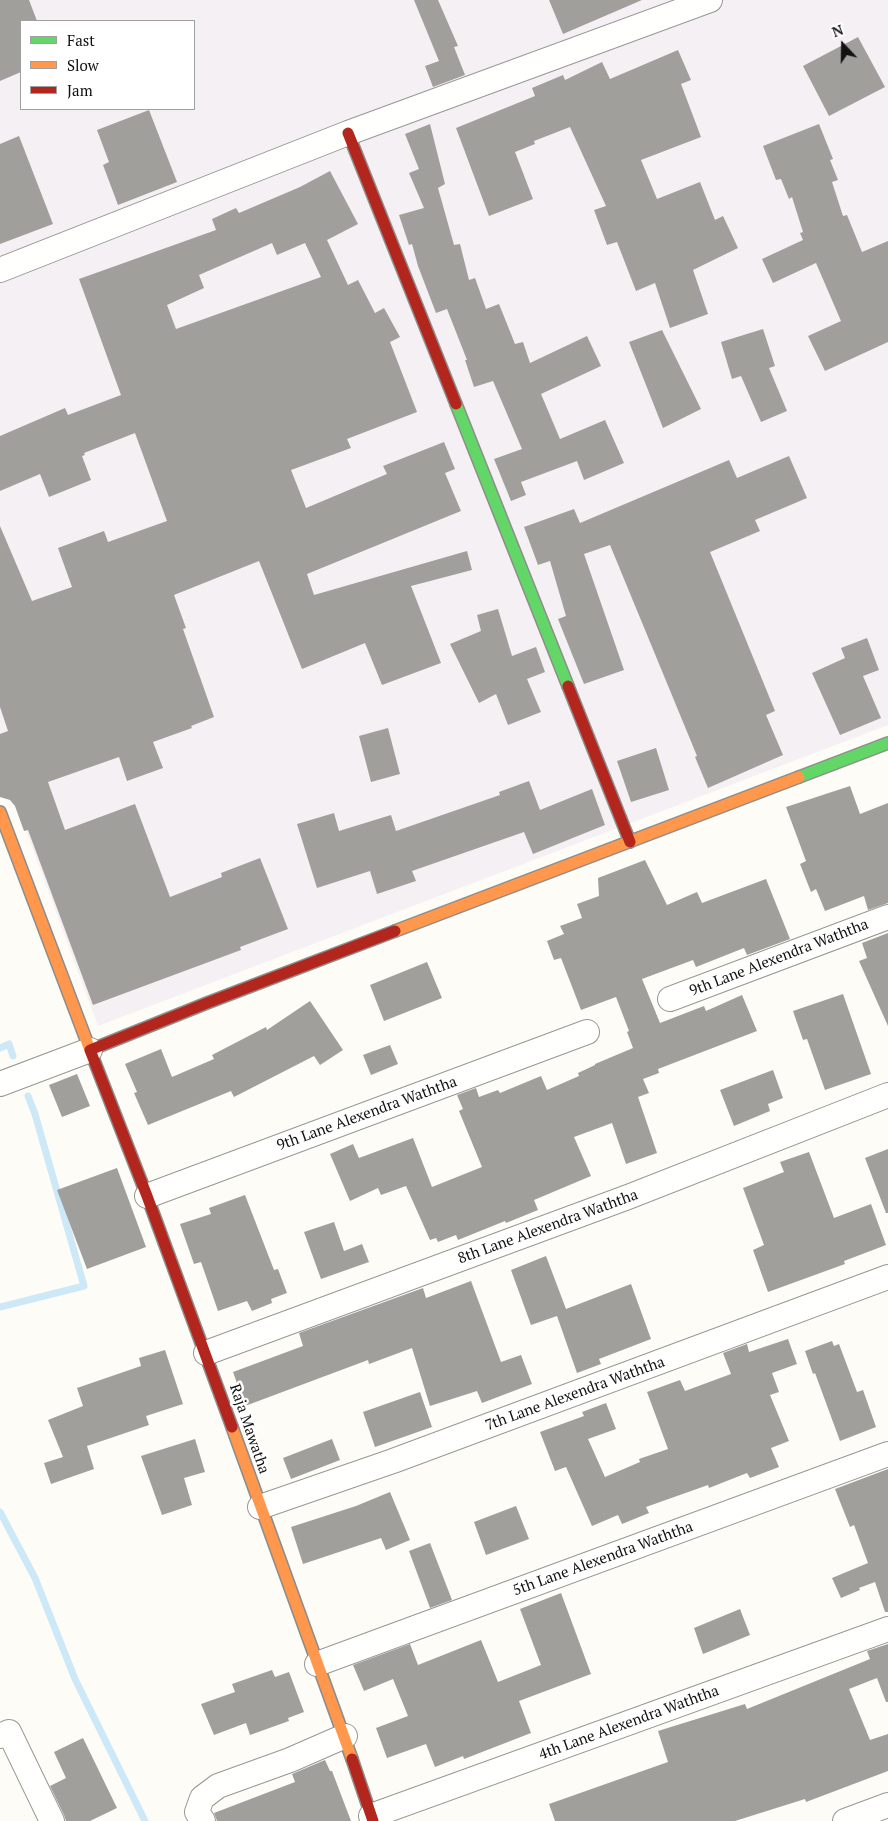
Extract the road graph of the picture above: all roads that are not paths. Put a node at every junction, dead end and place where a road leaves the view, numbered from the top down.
1 (710, 0) edge
2 (348, 133) junction
3 (0, 270) edge
4 (888, 743) edge
5 (0, 812) edge
6 (630, 842) junction
7 (888, 917) edge
8 (670, 999) dead end
9 (588, 1032) dead end
10 (90, 1050) junction
11 (0, 1084) edge
12 (888, 1095) edge
13 (148, 1196) junction
14 (888, 1277) edge
15 (206, 1353) junction
16 (888, 1454) edge
17 (260, 1507) junction
18 (888, 1629) edge
19 (317, 1664) junction
20 (0, 1736) edge
21 (344, 1736) junction
22 (888, 1805) edge
23 (372, 1819) edge
24 (52, 1821) edge
25 (203, 1821) edge
26 (845, 1821) edge

1 - 2 street
2 - 3 street
2 - 6 street
4 - 6 street
5 - 10 street, Raja Mawatha
6 - 10 street
7 - 8 street, 9th Lane Alexendra Waththa
9 - 13 street, 9th Lane Alexendra Waththa
10 - 11 street
10 - 13 street, Raja Mawatha
12 - 15 street, 8th Lane Alexendra Waththa
13 - 15 street, Raja Mawatha
14 - 17 street, 7th Lane Alexendra Waththa
15 - 17 street, Raja Mawatha
16 - 19 street, 5th Lane Alexendra Waththa
17 - 19 street, Raja Mawatha
18 - 23 street, 4th Lane Alexendra Waththa
19 - 21 street, Raja Mawatha
20 - 24 street
21 - 23 street, Raja Mawatha
21 - 25 street
22 - 26 street

